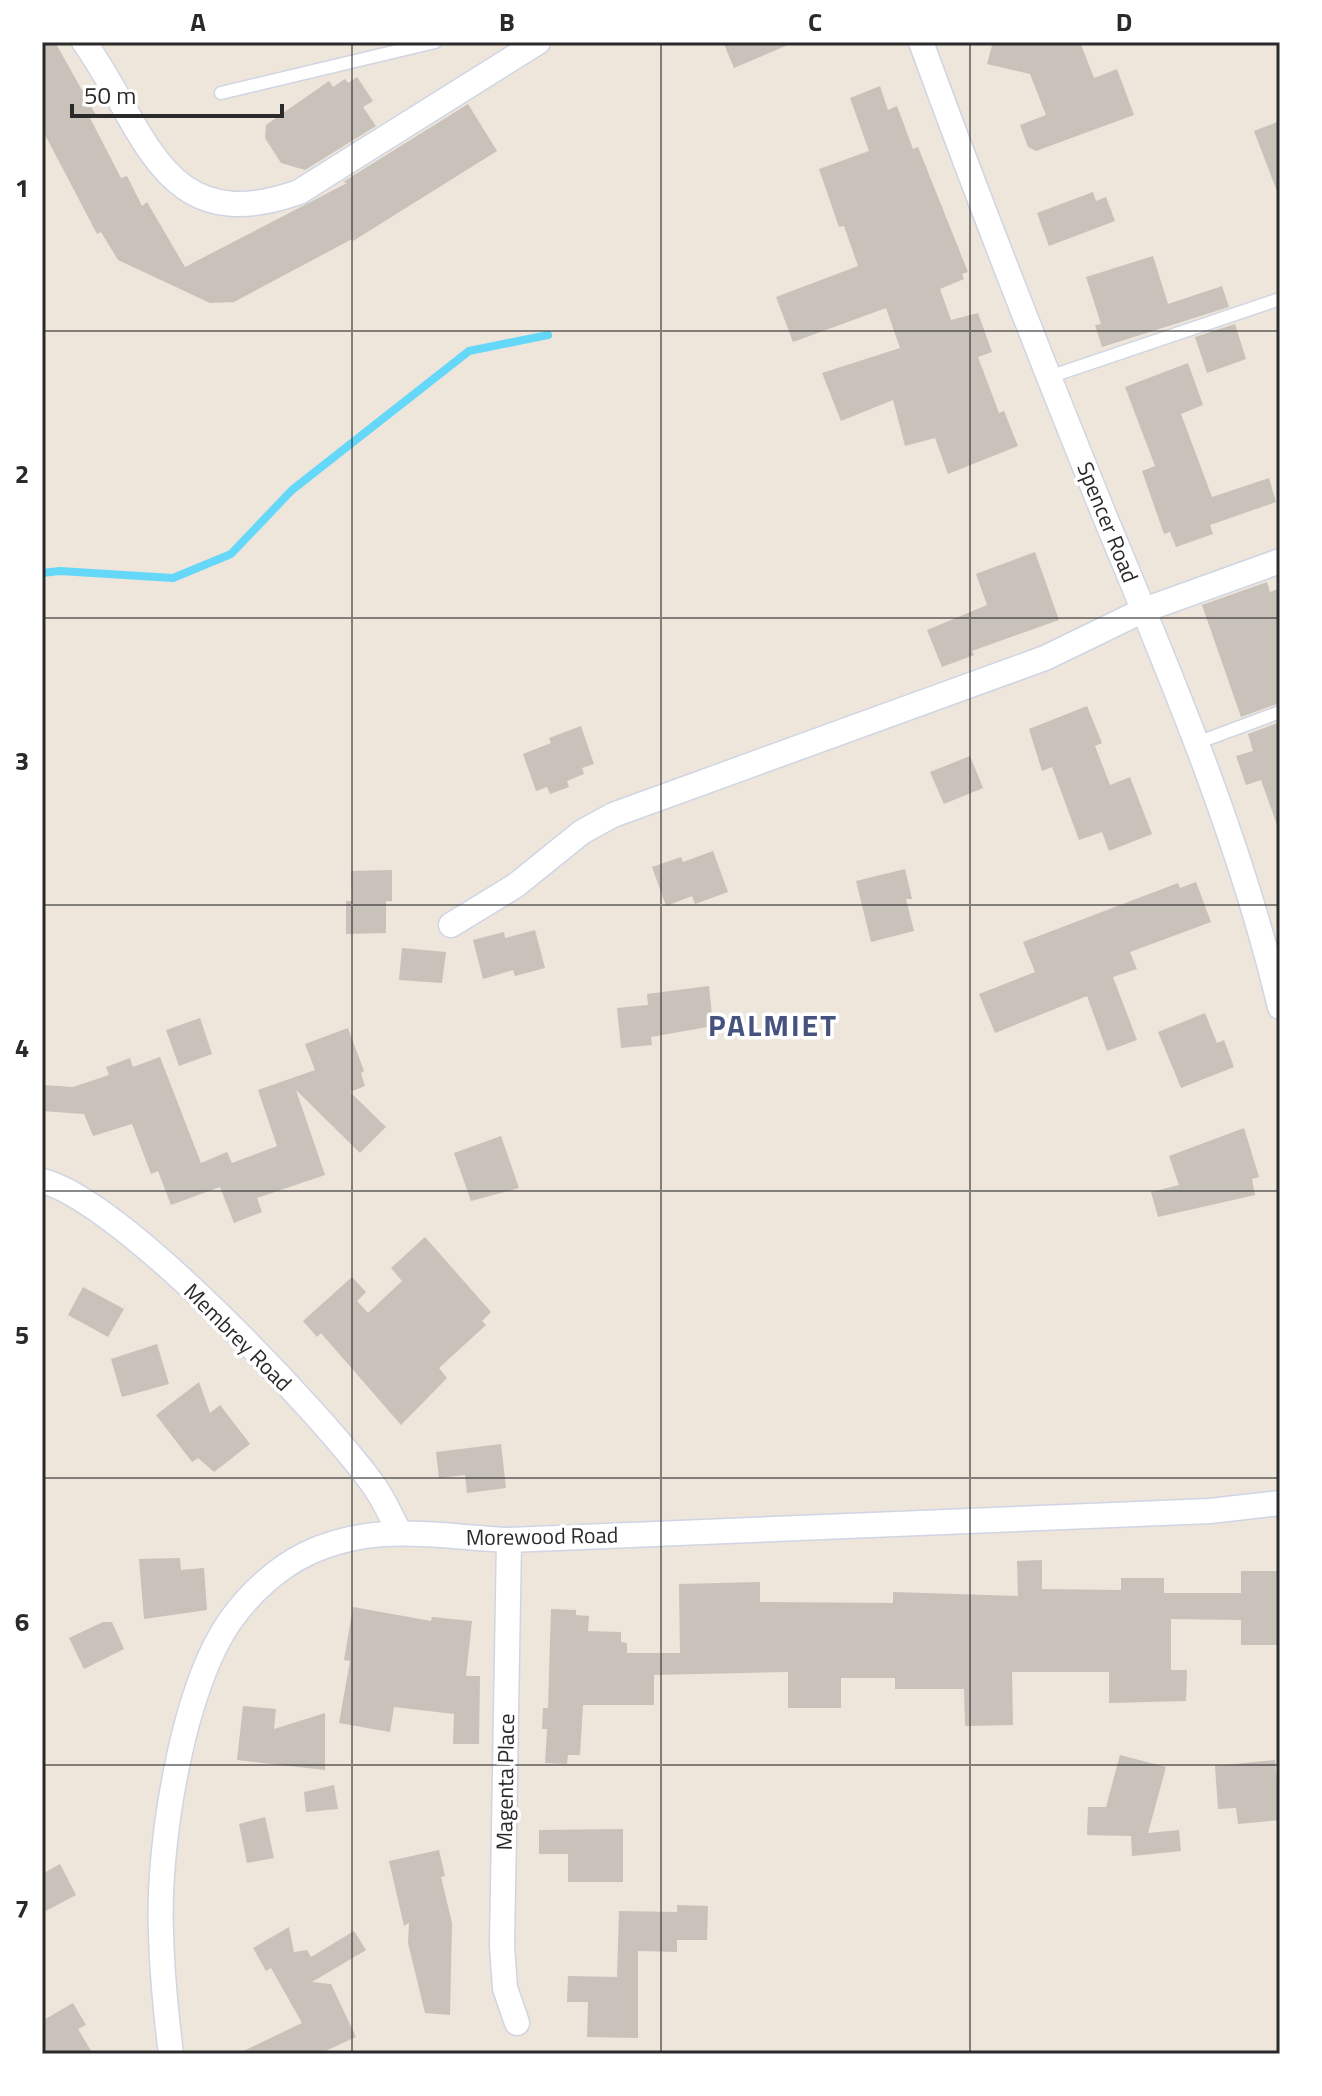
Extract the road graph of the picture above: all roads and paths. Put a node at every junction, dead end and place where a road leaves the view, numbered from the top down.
1 (84, 42) edge
2 (435, 42) edge
3 (538, 42) edge
4 (923, 43) edge
5 (221, 93) dead end
6 (1280, 299) edge
7 (1049, 377) junction
8 (1280, 561) edge
9 (1144, 610) junction
10 (1280, 712) edge
11 (1194, 744) junction
12 (451, 925) dead end
13 (1280, 1007) edge
14 (42, 1181) edge
15 (1280, 1503) edge
16 (399, 1531) junction
17 (509, 1540) junction
18 (517, 2023) dead end
19 (171, 2054) edge

1 - 3 street
2 - 5 lane
4 - 7 street, Spencer Road
6 - 7 lane
7 - 9 street, Spencer Road
8 - 9 street
9 - 11 street, Spencer Road
9 - 12 street
10 - 11 lane
11 - 13 street, Spencer Road
14 - 16 street, Membrey Road
15 - 17 street, Morewood Road
16 - 17 street, Morewood Road
16 - 19 street, Morewood Road
17 - 18 street, Magenta Place

